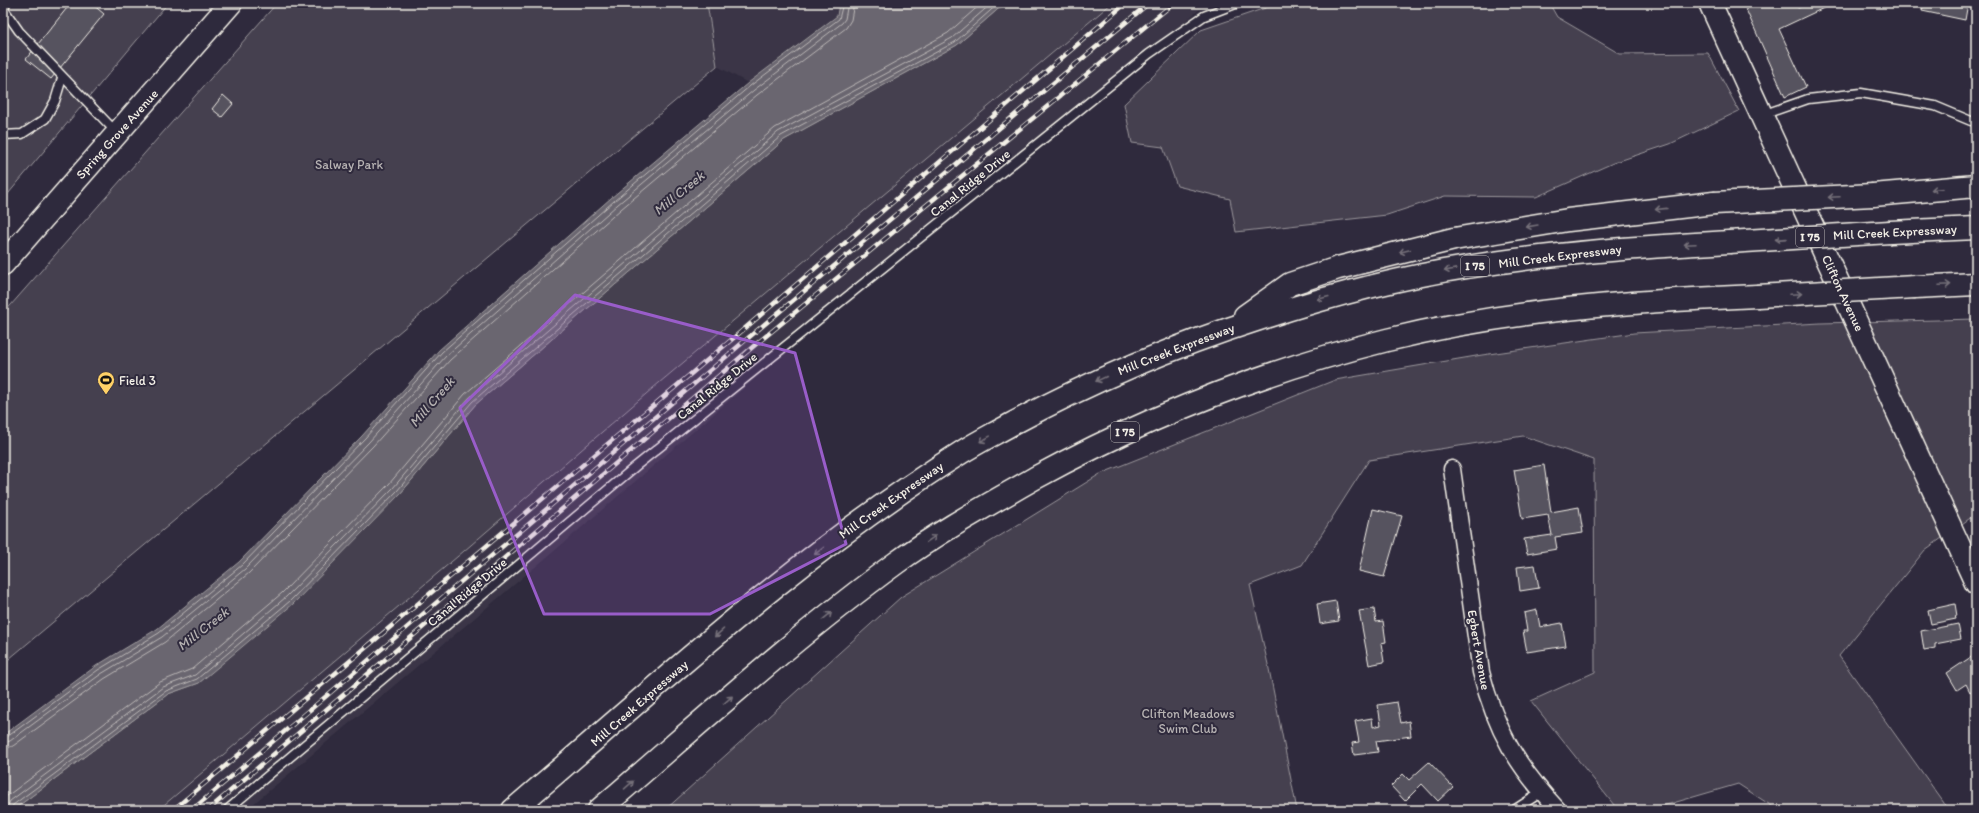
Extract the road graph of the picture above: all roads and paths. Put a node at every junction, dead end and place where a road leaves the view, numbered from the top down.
1 (231, 3) edge
2 (1238, 3) edge
3 (1710, 3) edge
4 (3, 8) edge
5 (62, 78) junction
6 (1762, 115) junction
7 (1971, 121) dead end
8 (117, 134) junction
9 (3, 135) edge
10 (1976, 186) edge
11 (1976, 228) edge
12 (3, 264) edge
13 (1976, 284) edge
14 (1228, 329) junction
15 (1452, 469) dead end
16 (1976, 583) edge
17 (1542, 792) junction
18 (227, 810) edge
19 (513, 810) edge
20 (600, 810) edge
21 (1514, 810) edge
22 (1558, 810) edge

1 - 8 main road, Spring Grove Avenue
2 - 18 lane, Canal Ridge Drive
3 - 6 main road, Clifton Avenue
4 - 5 lane
5 - 8 lane
5 - 9 lane
6 - 7 lane
6 - 16 main road, Clifton Avenue
8 - 12 main road, Spring Grove Avenue
10 -> 14 main road, bridge
11 -> 14 main road, Mill Creek Expressway / I 75, bridge
20 -> 13 main road, I 75, bridge
14 -> 19 main road, Mill Creek Expressway / I 75
15 - 17 street, Egbert Avenue
17 - 21 lane
17 - 22 street, Egbert Avenue

